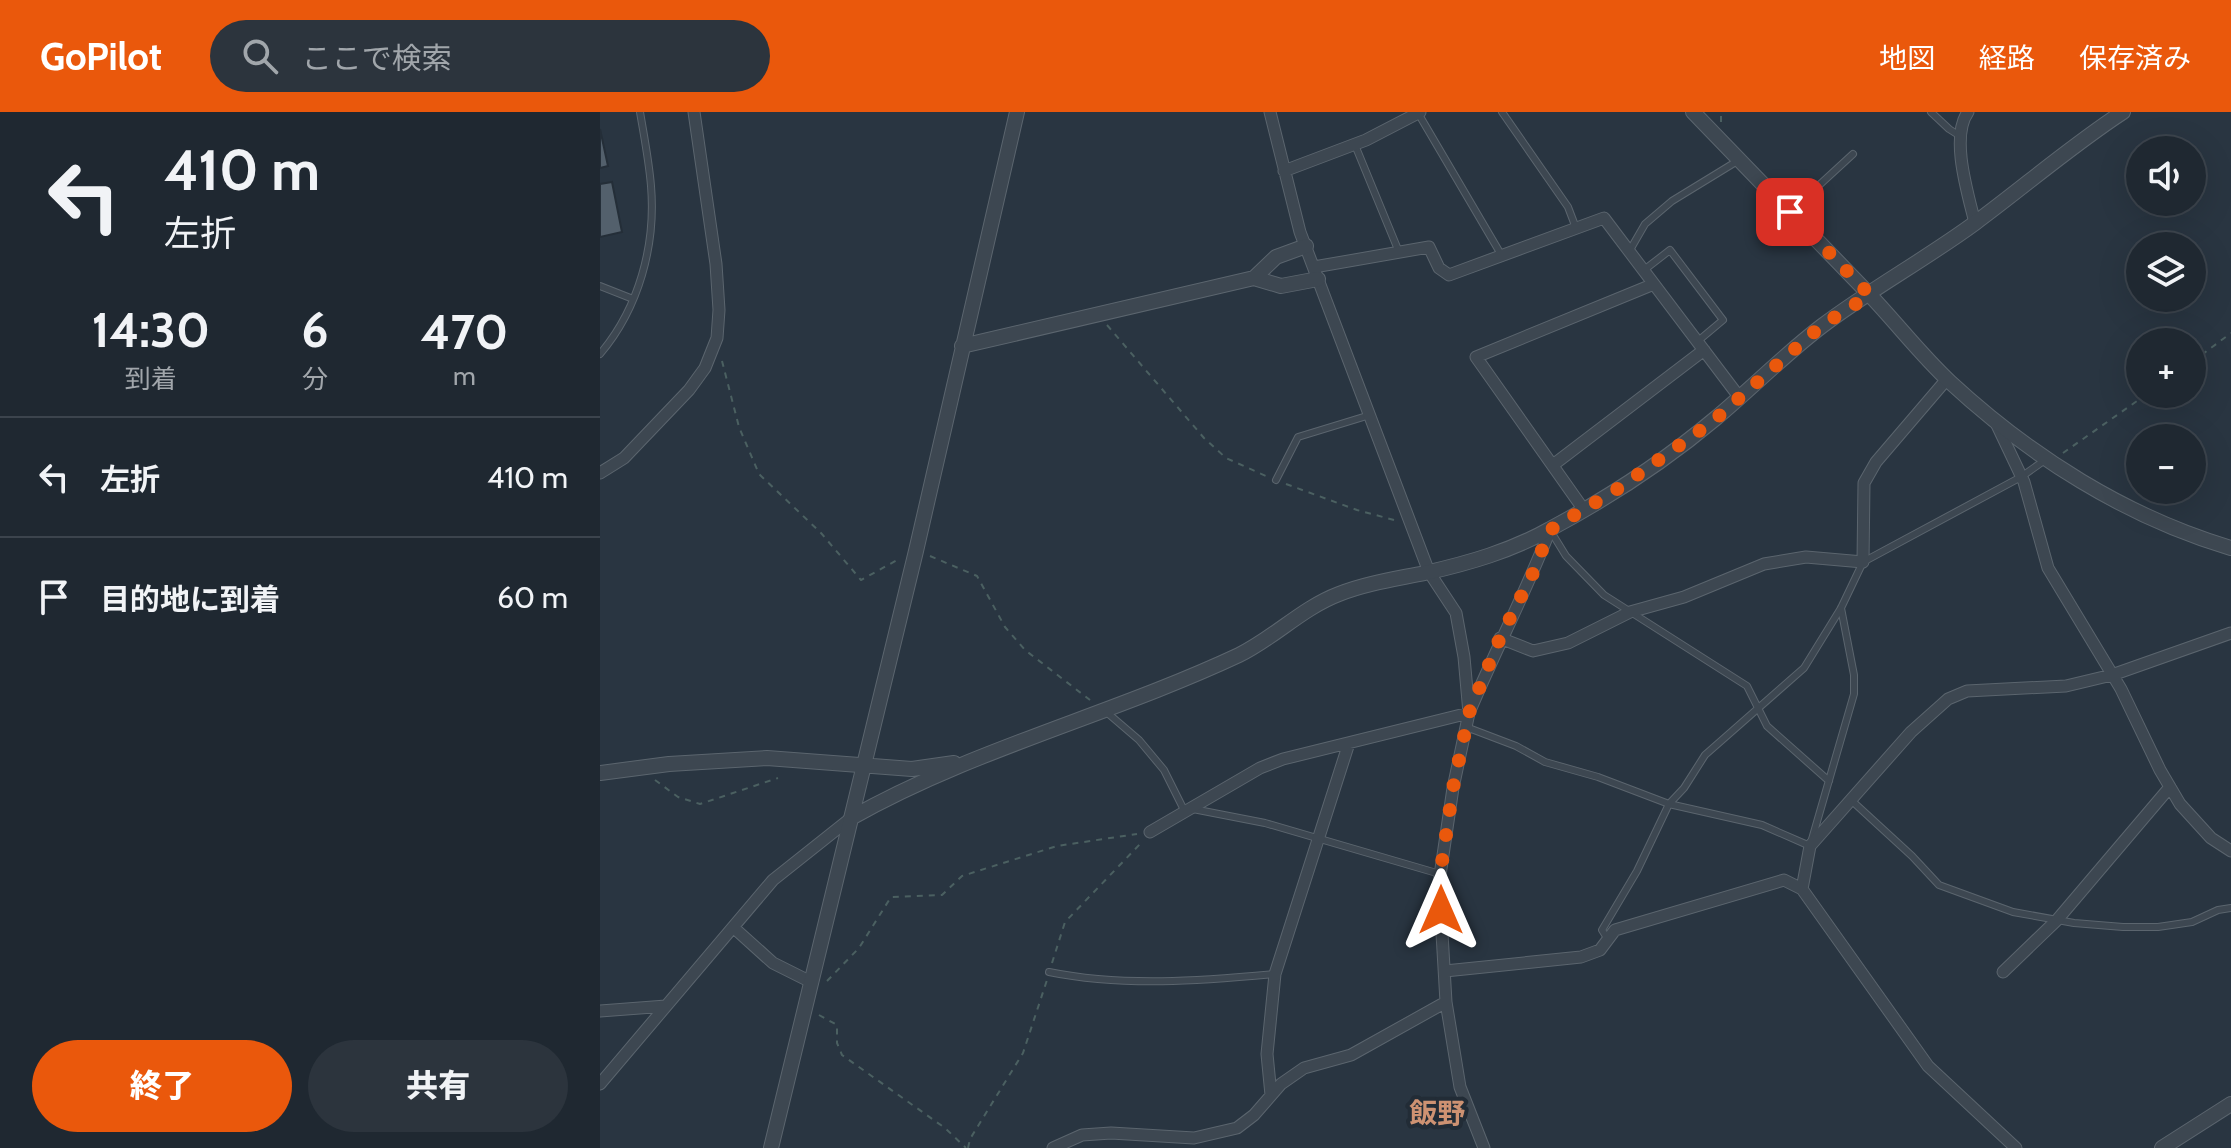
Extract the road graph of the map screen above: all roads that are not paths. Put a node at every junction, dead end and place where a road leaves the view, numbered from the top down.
1 (640, 112) edge
2 (694, 112) edge
3 (1017, 112) edge
4 (1270, 112) edge
5 (1419, 112) edge
6 (1502, 112) edge
7 (1693, 112) edge
8 (1931, 112) edge
9 (1968, 112) edge
10 (2123, 112) edge
11 (1960, 136) junction
12 (1355, 145) junction
13 (1853, 154) dead end
14 (1739, 160) junction
15 (1284, 171) junction
16 (1790, 212) junction
17 (1975, 223) junction
18 (1576, 228) junction
19 (1306, 246) junction
20 (1629, 251) junction
21 (1399, 252) junction
22 (1502, 256) junction
23 (1644, 270) junction
24 (1316, 273) junction
25 (1254, 278) junction
26 (1654, 284) junction
27 (600, 286) edge
28 (1870, 295) junction
29 (633, 299) junction
30 (604, 344) edge
31 (962, 346) junction
32 (1701, 346) junction
33 (600, 354) edge
34 (1947, 379) junction
35 (1740, 398) junction
36 (1370, 415) junction
37 (1995, 421) junction
38 (2049, 460) junction
39 (1553, 465) junction
40 (600, 473) edge
41 (2021, 477) junction
42 (1276, 480) road end
43 (1584, 510) junction
44 (1550, 530) junction
45 (2231, 548) edge
46 (1863, 562) junction
47 (1429, 572) junction
48 (1841, 608) junction
49 (1630, 612) junction
50 (2231, 633) edge
51 (1500, 638) junction
52 (2112, 675) junction
53 (1756, 709) junction
54 (1104, 710) junction
55 (1469, 713) junction
56 (1466, 727) junction
57 (1349, 743) junction
58 (966, 761) junction
59 (864, 764) junction
60 (600, 773) edge
61 (1829, 781) junction
62 (2170, 787) junction
63 (1851, 800) junction
64 (1669, 804) junction
65 (1188, 810) junction
66 (851, 818) junction
67 (1150, 832) road end
68 (1319, 838) junction
69 (1810, 846) junction
70 (2231, 851) edge
71 (1440, 874) junction
72 (1802, 889) junction
73 (2231, 908) edge
74 (2057, 920) junction
75 (733, 927) junction
76 (1607, 938) junction
77 (1445, 971) junction
78 (1049, 972) road end
79 (2003, 972) dead end
80 (1275, 974) junction
81 (811, 982) junction
82 (1446, 1002) junction
83 (666, 1006) junction
84 (600, 1011) edge
85 (600, 1084) edge
86 (1271, 1095) junction
87 (2231, 1104) edge
88 (771, 1148) edge
89 (1053, 1148) edge
90 (1484, 1148) edge
91 (2016, 1148) edge
92 (2162, 1148) edge

1 - 29 lane
2 - 40 street
3 - 31 street
4 - 15 street
5 - 12 street
5 - 22 lane
6 - 18 lane
7 - 14 street
8 - 11 lane
9 - 11 street
10 - 17 street
11 - 17 street
12 - 15 street
12 - 21 lane
13 - 16 lane
14 - 16 street
14 - 20 lane
15 - 19 street
16 - 28 street
17 - 28 street
18 - 20 street
18 - 22 street
19 - 24 street
19 - 25 street
20 - 23 street
21 - 22 street
21 - 24 street
23 - 26 street
23 - 32 lane
24 - 25 street
24 - 36 street
25 - 31 street
26 - 32 street
26 - 39 street
27 - 29 lane
28 - 34 street
28 - 35 street
29 - 30 lane
30 - 33 lane
31 - 59 street
32 - 35 street
32 - 39 street
34 - 37 street
34 - 46 street
35 - 43 street
36 - 42 lane
36 - 47 street
37 - 38 street
37 - 41 street
38 - 41 lane
38 - 45 street
39 - 43 street
41 - 46 lane
41 - 52 street
43 - 44 street
44 - 47 street
44 - 49 lane
44 - 51 street
46 - 48 lane
46 - 49 street
47 - 54 street
47 - 55 street
48 - 53 lane
48 - 61 lane
49 - 51 street
49 - 53 lane
50 - 52 street
51 - 55 street
52 - 62 street
52 - 63 street
53 - 61 lane
53 - 64 lane
54 - 58 street
54 - 65 lane
55 - 56 street
55 - 57 street
56 - 64 lane
56 - 71 street
57 - 65 street
57 - 68 street
58 - 59 street
58 - 66 street
59 - 60 street
59 - 66 street
61 - 69 lane
62 - 70 street
62 - 74 street
63 - 69 street
63 - 74 lane
64 - 69 lane
64 - 76 lane
65 - 67 street
65 - 68 lane
66 - 75 street
66 - 81 street
68 - 71 lane
68 - 80 street
69 - 72 street
71 - 77 street
72 - 76 street
72 - 91 street
73 - 74 lane
74 - 79 street
75 - 81 street
75 - 83 street
76 - 77 street
77 - 82 street
78 - 80 lane
80 - 86 street
81 - 88 street
82 - 86 street
82 - 90 street
83 - 84 street
83 - 85 street
86 - 89 street
87 - 92 street

